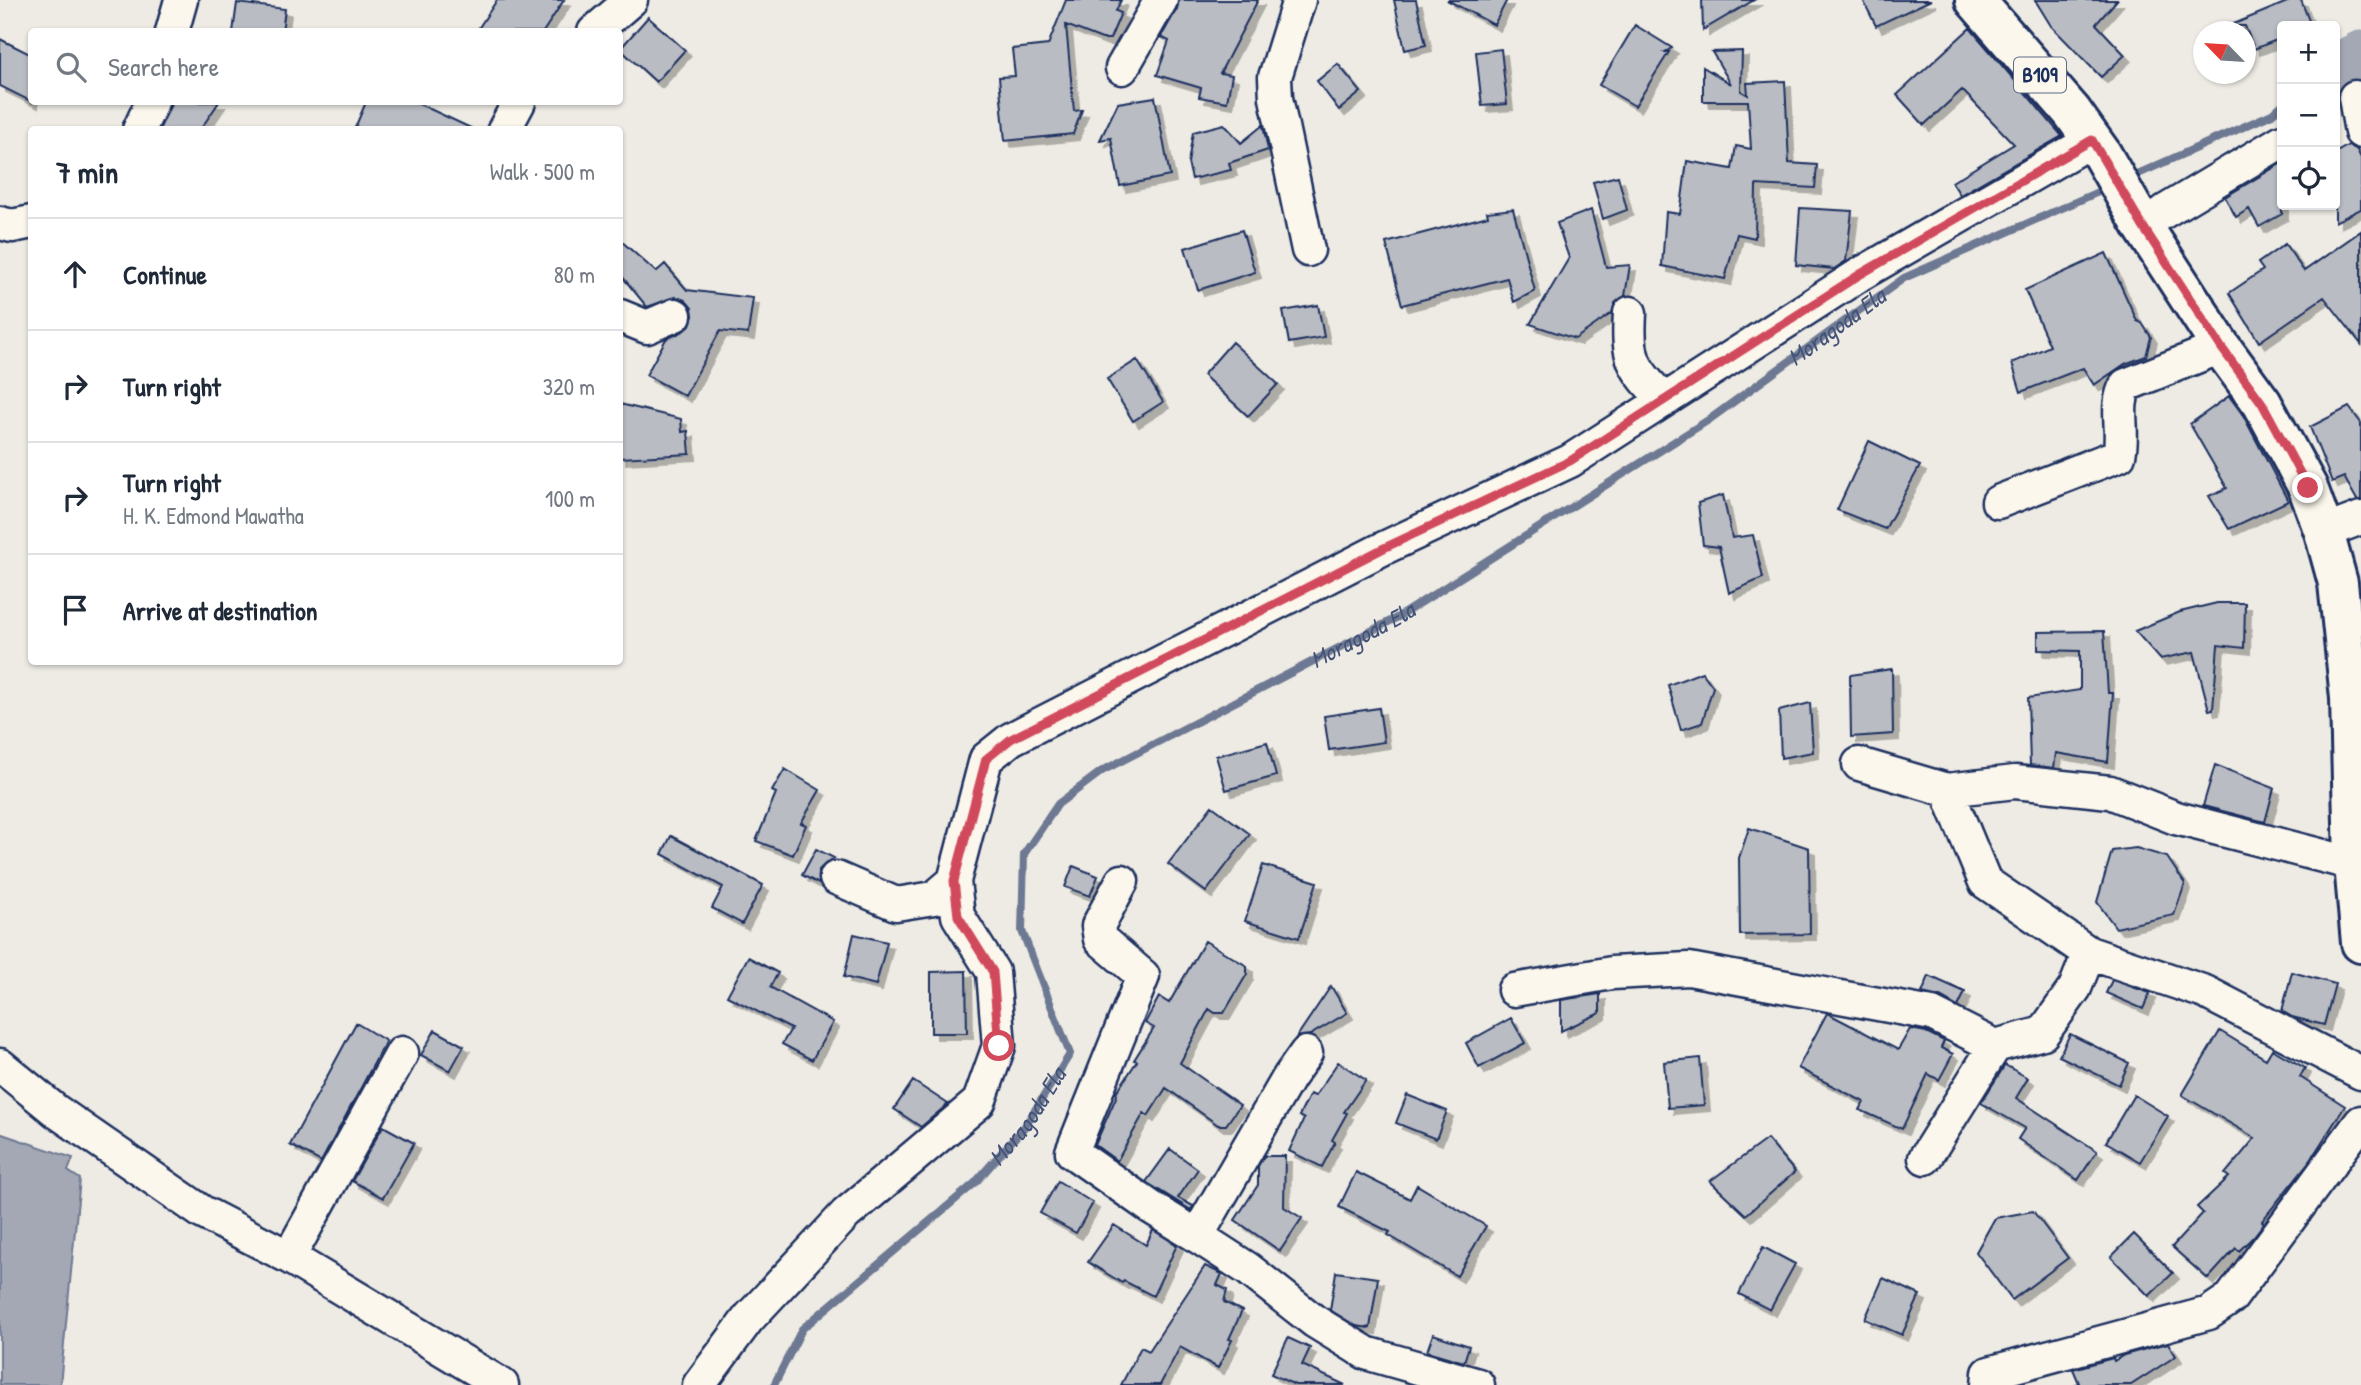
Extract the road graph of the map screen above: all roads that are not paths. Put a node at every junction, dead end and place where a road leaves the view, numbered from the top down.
1 (181, 0) edge
2 (631, 0) edge
3 (1161, 0) edge
4 (1299, 0) edge
5 (1975, 0) edge
6 (173, 28) edge
7 (599, 28) edge
8 (1122, 68) dead end
9 (2350, 101) edge
10 (151, 105) edge
11 (517, 105) edge
12 (141, 126) edge
13 (506, 126) edge
14 (2361, 132) edge
15 (2277, 144) edge
16 (2097, 147) junction
17 (2138, 217) junction
18 (0, 223) edge
19 (28, 223) edge
20 (1308, 250) dead end
21 (1630, 313) dead end
22 (675, 315) dead end
23 (623, 317) edge
24 (2221, 347) junction
25 (1664, 401) junction
26 (1998, 502) dead end
27 (2361, 517) edge
28 (2325, 532) junction
29 (1859, 764) dead end
30 (1947, 790) junction
31 (2354, 864) junction
32 (836, 878) dead end
33 (954, 881) junction
34 (1122, 881) dead end
35 (2361, 943) edge
36 (2089, 953) junction
37 (1514, 990) dead end
38 (1995, 1046) junction
39 (1306, 1052) dead end
40 (402, 1053) dead end
41 (0, 1065) edge
42 (2361, 1073) edge
43 (2361, 1122) edge
44 (1925, 1158) dead end
45 (1198, 1236) junction
46 (289, 1257) junction
47 (502, 1385) edge
48 (699, 1385) edge
49 (1478, 1385) edge
50 (1988, 1385) edge

1 - 6 street
2 - 7 street
3 - 8 street
4 - 20 street
5 - 16 main road, B109
9 - 14 street
10 - 12 street
11 - 13 street
15 - 17 street
16 - 17 main road, B109
16 - 25 street
17 - 24 main road, B109
18 - 19 street
21 - 25 street
22 - 23 street
24 - 26 street
24 - 28 main road, B109
25 - 33 street
27 - 28 street
28 - 31 main road, B109
29 - 30 street
30 - 31 street
30 - 36 street
31 - 35 main road, B109
32 - 33 street
33 - 48 street
34 - 45 street
36 - 38 street
36 - 42 street
37 - 38 street
38 - 44 street
39 - 45 street
40 - 46 street
41 - 46 street
43 - 50 street
45 - 49 street
46 - 47 street

